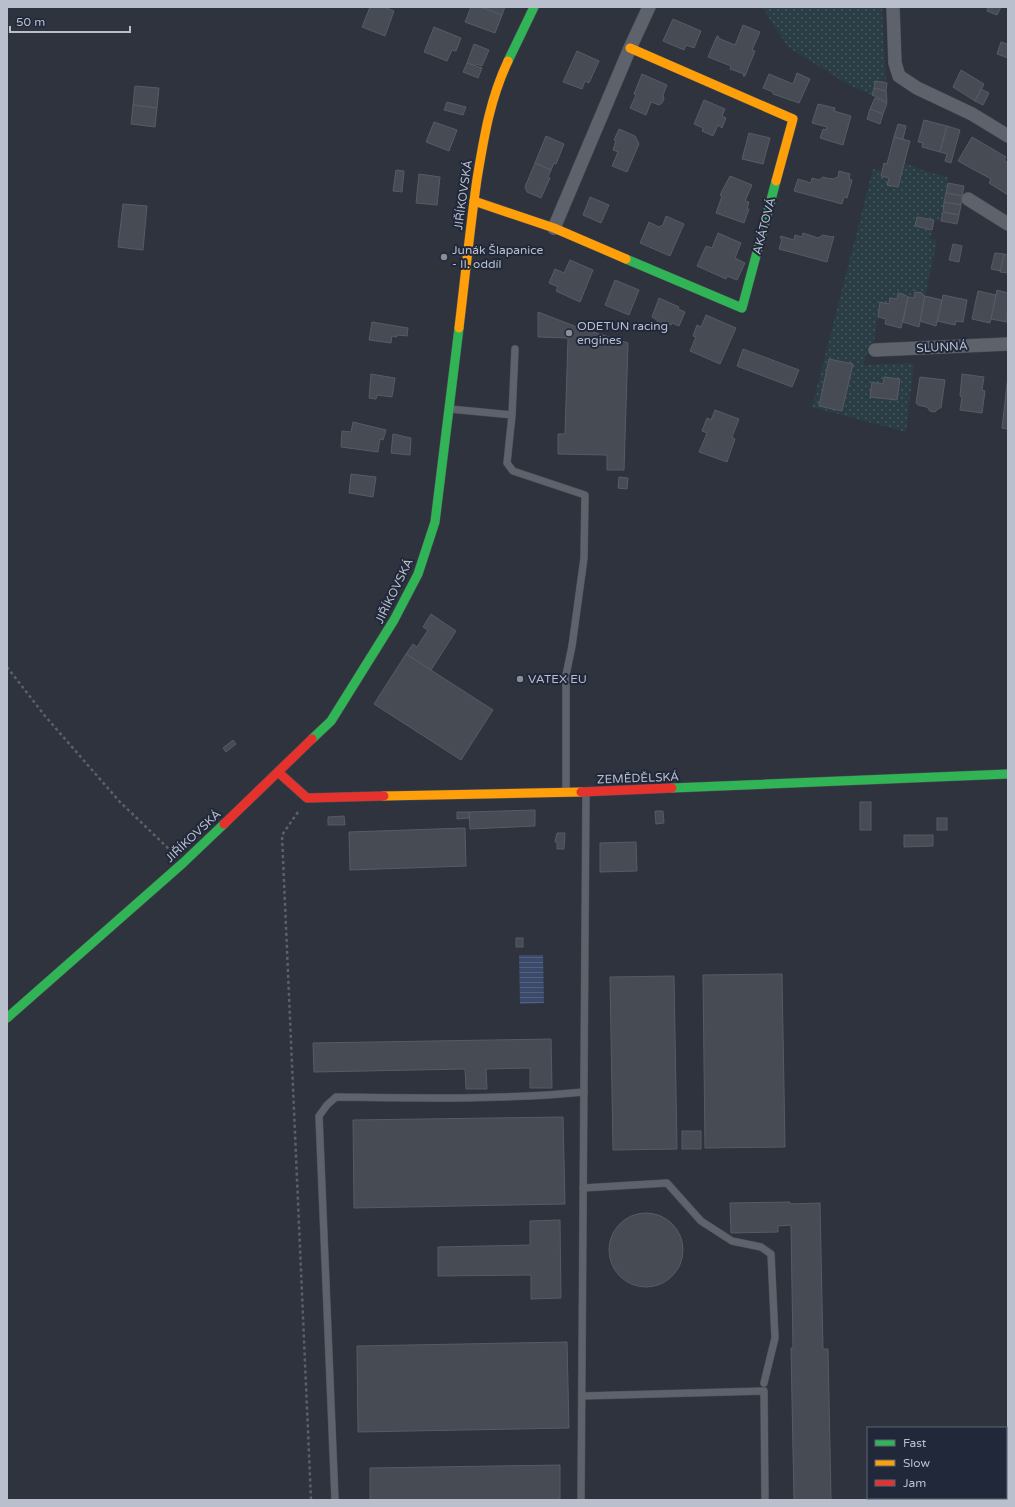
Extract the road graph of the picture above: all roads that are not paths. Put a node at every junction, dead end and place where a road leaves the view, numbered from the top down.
1 (534, 7) edge
2 (649, 7) edge
3 (893, 7) edge
4 (630, 48) junction
5 (1008, 136) edge
6 (968, 199) dead end
7 (474, 201) junction
8 (1008, 224) edge
9 (554, 228) junction
10 (1008, 344) edge
11 (515, 348) dead end
12 (875, 350) dead end
13 (450, 409) junction
14 (512, 415) junction
15 (278, 772) junction
16 (1008, 774) edge
17 (586, 792) junction
18 (566, 793) junction
19 (7, 1018) edge
20 (584, 1092) junction
21 (583, 1188) junction
22 (764, 1383) dead end
23 (582, 1396) junction
24 (335, 1500) edge
25 (582, 1500) edge
26 (765, 1500) edge

1 - 7 street, JIŘÍKOVSKÁ
2 - 4 street
3 - 5 street
4 - 9 street
4 - 9 street, AKÁTOVÁ
6 - 8 street
7 - 9 street, AKÁTOVÁ
7 - 13 street, JIŘÍKOVSKÁ
10 - 12 street, SLUNNÁ
11 - 14 lane
13 - 14 lane
13 - 15 street, JIŘÍKOVSKÁ
14 - 18 lane
15 - 18 street, ZEMĚDĚLSKÁ
15 - 19 street, JIŘÍKOVSKÁ
16 - 17 street, ZEMĚDĚLSKÁ
17 - 18 street, ZEMĚDĚLSKÁ
17 - 20 lane
20 - 21 lane
20 - 24 lane
21 - 22 lane
21 - 23 lane
23 - 25 lane
23 - 26 lane

